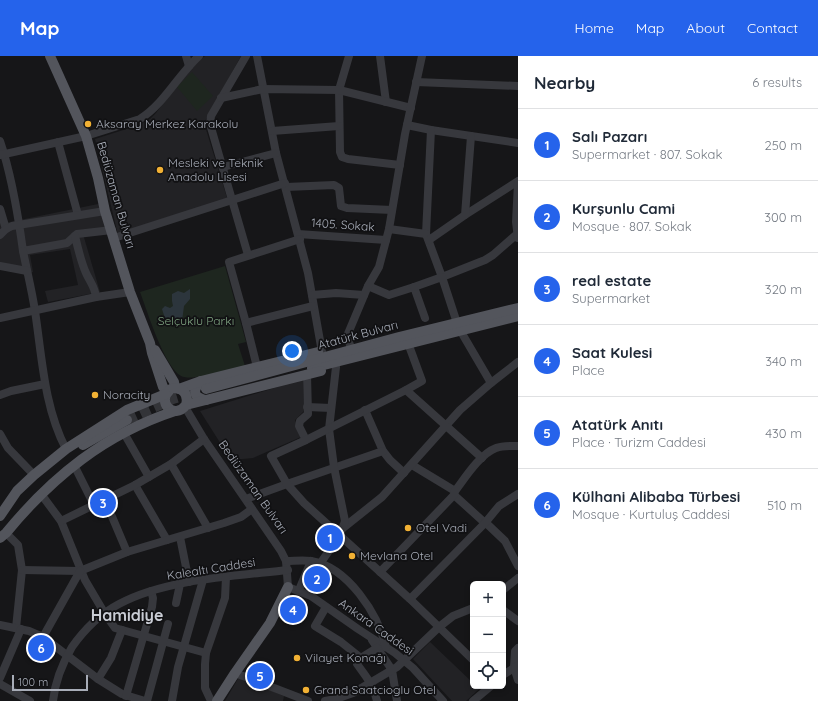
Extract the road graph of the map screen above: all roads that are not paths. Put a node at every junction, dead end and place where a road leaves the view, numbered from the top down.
1 (50, 56) edge
2 (186, 56) edge
3 (199, 56) edge
4 (246, 56) edge
5 (257, 56) edge
6 (349, 56) edge
7 (380, 56) edge
8 (422, 56) edge
9 (188, 66) junction
10 (416, 82) junction
11 (518, 86) edge
12 (263, 89) junction
13 (338, 90) junction
14 (221, 98) junction
15 (386, 102) junction
16 (411, 108) junction
17 (407, 125) junction
18 (339, 126) junction
19 (431, 130) junction
20 (272, 131) junction
21 (86, 136) junction
22 (472, 136) junction
23 (0, 141) edge
24 (58, 142) junction
25 (518, 143) edge
26 (276, 153) junction
27 (2, 154) edge
28 (400, 165) junction
29 (223, 167) junction
30 (518, 182) edge
31 (285, 185) junction
32 (233, 200) junction
33 (0, 209) edge
34 (392, 210) junction
35 (105, 211) junction
36 (78, 215) junction
37 (465, 215) junction
38 (20, 225) junction
39 (389, 229) junction
40 (2, 230) edge
41 (113, 234) junction
42 (76, 236) junction
43 (299, 236) junction
44 (518, 236) edge
45 (428, 237) junction
46 (386, 240) junction
47 (24, 251) junction
48 (248, 255) junction
49 (0, 266) edge
50 (27, 271) junction
51 (442, 277) junction
52 (368, 286) junction
53 (414, 287) junction
54 (130, 292) junction
55 (312, 295) junction
56 (364, 295) junction
57 (96, 297) junction
58 (314, 306) junction
59 (518, 308) edge
60 (35, 310) junction
61 (518, 316) edge
62 (0, 318) edge
63 (425, 318) dead end
64 (246, 323) junction
65 (459, 326) junction
66 (402, 342) junction
67 (350, 346) junction
68 (322, 352) junction
69 (518, 362) edge
70 (257, 367) junction
71 (336, 367) junction
72 (306, 374) junction
73 (491, 383) junction
74 (45, 384) junction
75 (172, 390) junction
76 (406, 390) junction
77 (205, 391) junction
78 (0, 395) edge
79 (150, 401) junction
80 (186, 406) junction
81 (307, 407) junction
82 (331, 408) junction
83 (365, 410) junction
84 (175, 411) junction
85 (158, 417) junction
86 (126, 426) junction
87 (446, 427) junction
88 (329, 429) junction
89 (0, 434) edge
90 (204, 439) junction
91 (306, 440) junction
92 (2, 445) edge
93 (518, 446) edge
94 (66, 449) junction
95 (383, 451) junction
96 (482, 458) junction
97 (171, 464) junction
98 (74, 465) junction
99 (412, 465) junction
100 (334, 467) junction
101 (404, 473) junction
102 (34, 474) junction
103 (149, 477) junction
104 (287, 484) junction
105 (135, 485) junction
106 (454, 493) junction
107 (41, 494) junction
108 (518, 494) edge
109 (246, 499) junction
110 (105, 500) junction
111 (94, 505) junction
112 (252, 509) junction
113 (0, 516) edge
114 (0, 520) edge
115 (61, 521) junction
116 (485, 522) junction
117 (208, 528) junction
118 (341, 531) junction
119 (2, 534) edge
120 (180, 537) junction
121 (167, 540) junction
122 (127, 552) junction
123 (286, 561) junction
124 (311, 561) junction
125 (320, 564) junction
126 (518, 566) edge
127 (22, 570) junction
128 (288, 570) junction
129 (80, 571) junction
130 (380, 572) junction
131 (226, 577) junction
132 (518, 578) edge
133 (203, 580) junction
134 (189, 582) junction
135 (180, 584) junction
136 (288, 587) junction
137 (506, 588) edge
138 (299, 590) junction
139 (151, 591) junction
140 (410, 598) junction
141 (176, 603) dead end
142 (326, 607) junction
143 (470, 609) edge
144 (506, 612) edge
145 (105, 614) junction
146 (518, 621) edge
147 (168, 624) dead end
148 (0, 625) edge
149 (439, 626) junction
150 (18, 629) junction
151 (122, 630) junction
152 (144, 636) junction
153 (369, 636) junction
154 (43, 637) junction
155 (163, 641) junction
156 (184, 647) junction
157 (386, 647) junction
158 (377, 648) junction
159 (518, 648) edge
160 (206, 653) junction
161 (68, 655) junction
162 (470, 657) edge
163 (361, 658) junction
164 (404, 661) junction
165 (516, 666) edge
166 (392, 670) junction
167 (235, 673) junction
168 (506, 673) edge
169 (0, 678) edge
170 (98, 679) junction
171 (518, 680) edge
172 (371, 682) junction
173 (0, 684) edge
174 (488, 689) edge
175 (126, 696) junction
176 (286, 697) edge
177 (17, 698) edge
178 (477, 700) edge
179 (30, 701) edge
180 (53, 701) edge
181 (146, 701) edge
182 (172, 701) edge
183 (211, 701) edge
184 (217, 701) edge
185 (308, 701) edge
186 (325, 701) edge
187 (377, 701) edge
188 (397, 701) edge
189 (443, 701) edge

1 - 21 main road, Bediüzaman Bulvarı
2 - 9 street
3 - 9 street
4 - 14 street
5 - 12 street
6 - 13 street
7 - 15 street
8 - 10 street
9 - 21 street
10 - 11 street
10 - 16 street
12 - 13 street
12 - 14 street
12 - 20 street
13 - 15 street
13 - 18 street
14 - 29 street
15 - 16 street
16 - 17 street
17 - 19 street
17 - 28 street
18 - 20 street
18 - 28 street
19 - 22 street
19 - 45 street
20 - 26 street
21 - 24 street
21 - 35 main road, Bediüzaman Bulvarı
22 - 25 street
22 - 37 street
23 - 27 street
24 - 27 street
24 - 36 street
26 - 29 street
26 - 31 street
27 - 38 street
28 - 34 street
29 - 32 street
30 - 37 street
30 - 44 street
31 - 32 street
31 - 34 street
31 - 43 street
32 - 41 street
32 - 48 street
33 - 40 street
34 - 39 street
35 - 36 street
35 - 41 main road, Bediüzaman Bulvarı
36 - 38 street
37 - 45 street
38 - 40 street
38 - 47 street
39 - 45 street
39 - 46 street
41 - 42 street
41 - 54 main road, Bediüzaman Bulvarı
42 - 47 street
42 - 57 street
43 - 46 street, 1405. Sokak
43 - 48 street
43 - 55 street
44 - 51 street
45 - 51 street
46 - 52 street
47 - 50 street
48 - 64 street
49 - 50 street
50 - 60 street
51 - 53 street
51 - 65 street
52 - 53 street
52 - 56 street
53 - 63 street
54 - 57 street
54 - 75 main road, Bediüzaman Bulvarı
55 - 56 street
55 - 58 street
56 - 67 street
57 - 60 street
58 - 64 street
58 - 68 street
59 - 65 main road, Atatürk Bulvarı
60 - 62 street
60 - 74 street
61 - 65 main road, Atatürk Bulvarı
64 - 70 street
65 - 66 main road, Atatürk Bulvarı
65 - 73 street
66 - 67 main road
66 - 71 main road
66 - 76 street
66 - 77 main road, Atatürk Bulvarı
67 - 68 main road
68 - 70 main road
69 - 73 street
70 - 77 main road
71 - 72 main road
71 - 82 street
72 - 77 main road
72 - 81 street
73 - 87 street
74 - 78 street
74 - 94 street
75 - 77 main road
75 - 79 main road
75 - 80 main road
75 - 84 main road
76 - 83 street
76 - 87 street
77 - 80 main road
79 - 85 main road
79 - 94 main road
80 - 84 main road
80 - 90 street, Bediüzaman Bulvarı
81 - 82 street
81 - 91 street
82 - 88 street
83 - 88 street
83 - 95 street
84 - 85 main road
85 - 86 main road
86 - 98 main road
86 - 103 street
86 - 114 main road
86 - 119 main road
87 - 96 street
87 - 99 street
88 - 91 street
88 - 100 street
89 - 92 street
90 - 97 street
90 - 109 street, Bediüzaman Bulvarı
91 - 104 street
92 - 102 street
93 - 96 street
94 - 102 main road
95 - 100 street
95 - 101 street
96 - 106 street
97 - 103 street
97 - 117 street
98 - 107 main road
98 - 111 street
99 - 101 street
99 - 106 street
100 - 104 street
100 - 118 street
101 - 118 street
102 - 113 main road
103 - 105 street
104 - 109 street
104 - 118 street
105 - 110 street
105 - 121 street
106 - 116 street
106 - 130 street
107 - 115 street
107 - 119 main road
108 - 116 street
109 - 112 street, Bediüzaman Bulvarı
110 - 111 street
110 - 122 street
111 - 115 street
112 - 117 street
112 - 123 street, Bediüzaman Bulvarı
115 - 129 street
116 - 126 street
116 - 140 street
117 - 120 street
118 - 125 street
118 - 130 street
119 - 127 street
120 - 121 street
120 - 134 street
121 - 122 street
122 - 129 street
123 - 124 street
123 - 128 street
124 - 125 street
124 - 138 street
125 - 157 street
127 - 129 street
127 - 150 street
128 - 131 street, Kalealtı Caddesi
128 - 136 street
129 - 145 street
129 - 154 street
130 - 140 street
131 - 133 street, Kalealtı Caddesi
131 - 160 street
132 - 137 street
133 - 134 street, Kalealtı Caddesi
133 - 156 street
134 - 135 street, Kalealtı Caddesi
135 - 139 street, Kalealtı Caddesi
135 - 141 street
136 - 138 street, Ankara Caddesi
136 - 167 main road
138 - 142 street, Ankara Caddesi
139 - 145 street, Kalealtı Caddesi
139 - 152 street
140 - 149 street
142 - 153 street, Ankara Caddesi
142 - 163 street
143 - 149 street
144 - 146 street
145 - 151 street
145 - 161 street, Kalealtı Caddesi
147 - 155 street
148 - 150 street
149 - 162 street
149 - 164 street
150 - 154 street
150 - 169 street
151 - 152 street
151 - 170 street
152 - 155 street
152 - 175 street
153 - 157 street, Ankara Caddesi
153 - 158 street
154 - 161 street
155 - 156 street
155 - 181 street
156 - 160 street
156 - 182 street
157 - 164 street, Ankara Caddesi
158 - 163 street
158 - 166 street
159 - 165 street
160 - 183 street
161 - 170 street
161 - 180 street, Kalealtı Caddesi
163 - 172 street
164 - 166 street
164 - 189 street, Ankara Caddesi
165 - 168 street
165 - 171 street
166 - 172 street
166 - 188 street
167 - 176 street
167 - 184 main road
170 - 175 street
172 - 186 street
172 - 187 street
173 - 177 street
174 - 178 street
175 - 181 street
176 - 185 street
177 - 179 street

